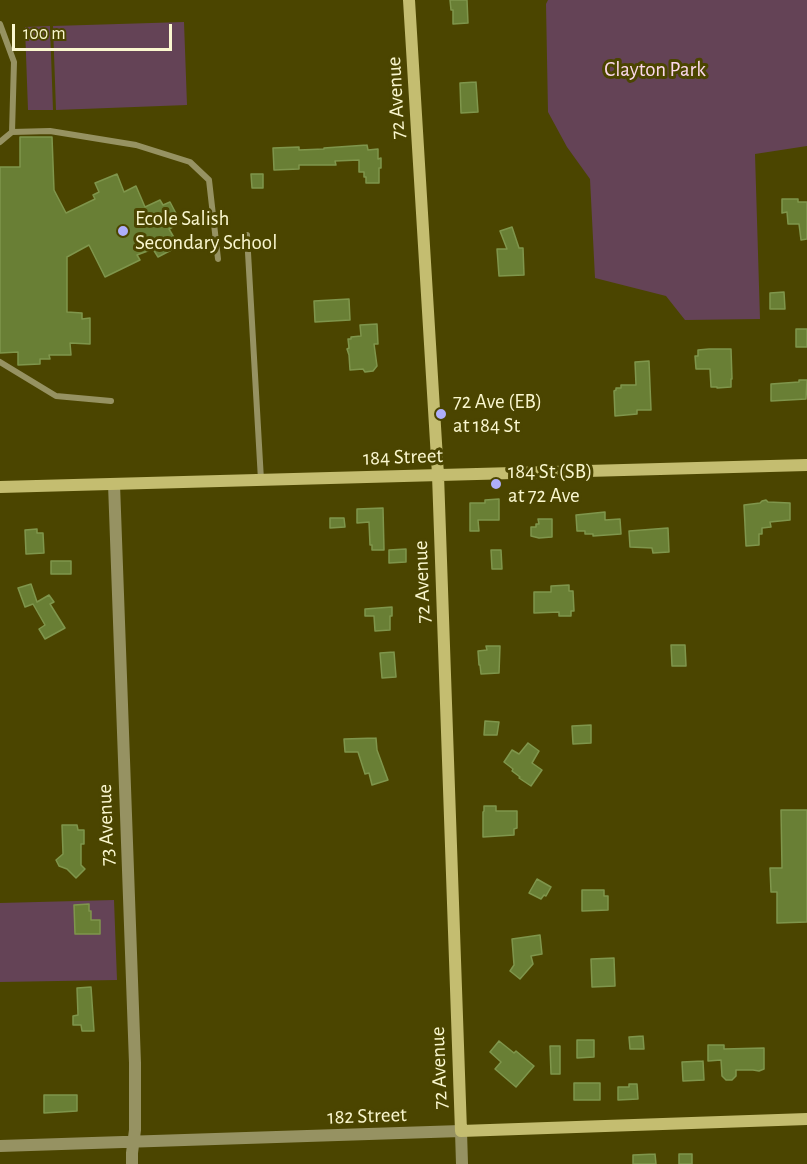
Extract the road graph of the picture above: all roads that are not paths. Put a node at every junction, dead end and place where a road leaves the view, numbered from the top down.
1 (409, 0) edge
2 (0, 24) edge
3 (12, 132) junction
4 (0, 142) edge
5 (247, 234) dead end
6 (218, 260) dead end
7 (0, 362) edge
8 (111, 401) dead end
9 (807, 465) edge
10 (438, 475) junction
11 (261, 480) junction
12 (114, 484) junction
13 (0, 487) edge
14 (807, 1119) edge
15 (461, 1131) junction
16 (134, 1142) junction
17 (0, 1146) edge
18 (132, 1164) edge
19 (462, 1164) edge

1 - 10 main road, 72 Avenue
2 - 3 lane
3 - 4 lane
3 - 6 lane
5 - 11 lane
7 - 8 lane
9 - 10 main road, 184 Street
10 - 11 main road, 184 Street
10 - 15 main road, 72 Avenue
11 - 12 main road, 184 Street
12 - 13 main road, 184 Street
12 - 16 street, 73 Avenue
14 - 15 main road, 182 Street
15 - 16 street, 182 Street
15 - 19 street, 72 Avenue
16 - 17 street, 182 Street
16 - 18 street, 73 Avenue

